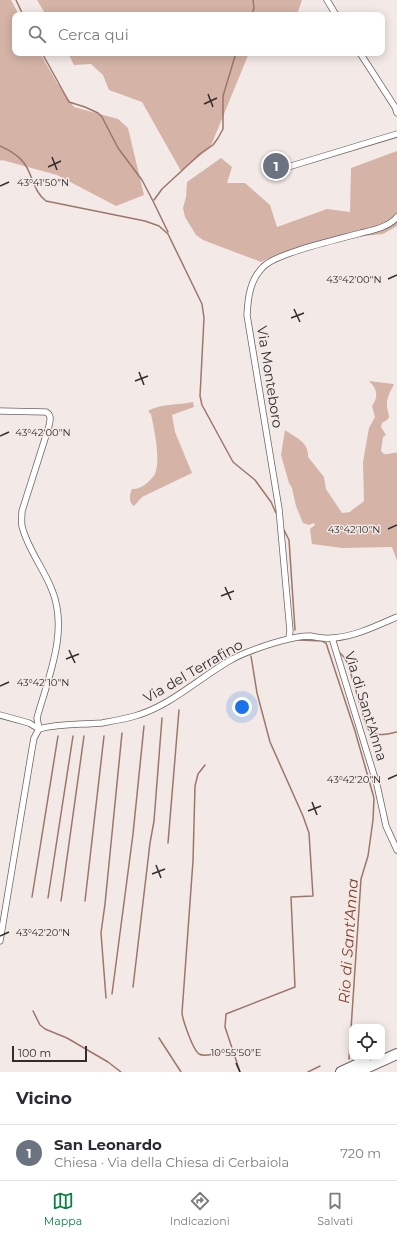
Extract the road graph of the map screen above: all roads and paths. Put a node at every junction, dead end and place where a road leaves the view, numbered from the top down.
1 (328, 0) edge
2 (334, 12) edge
3 (362, 56) edge
4 (397, 112) edge
5 (397, 134) edge
6 (288, 167) dead end
7 (397, 217) edge
8 (0, 411) edge
9 (397, 617) edge
10 (289, 638) junction
11 (332, 638) junction
12 (0, 716) edge
13 (39, 729) junction
14 (397, 850) edge
15 (0, 941) edge
16 (397, 1047) edge
17 (385, 1053) edge
18 (397, 1054) edge
19 (367, 1060) edge
20 (341, 1072) edge
21 (357, 1072) edge

1 - 2 street
3 - 4 street
5 - 6 street
7 - 10 street, Via Monteboro
8 - 13 street
9 - 11 street, Via del Terrafino
10 - 11 street, Via del Terrafino
10 - 13 street, Via del Terrafino
11 - 14 street, Via di Sant'Anna
12 - 13 street
13 - 15 street
16 - 17 highway
18 - 21 highway
19 - 20 highway

